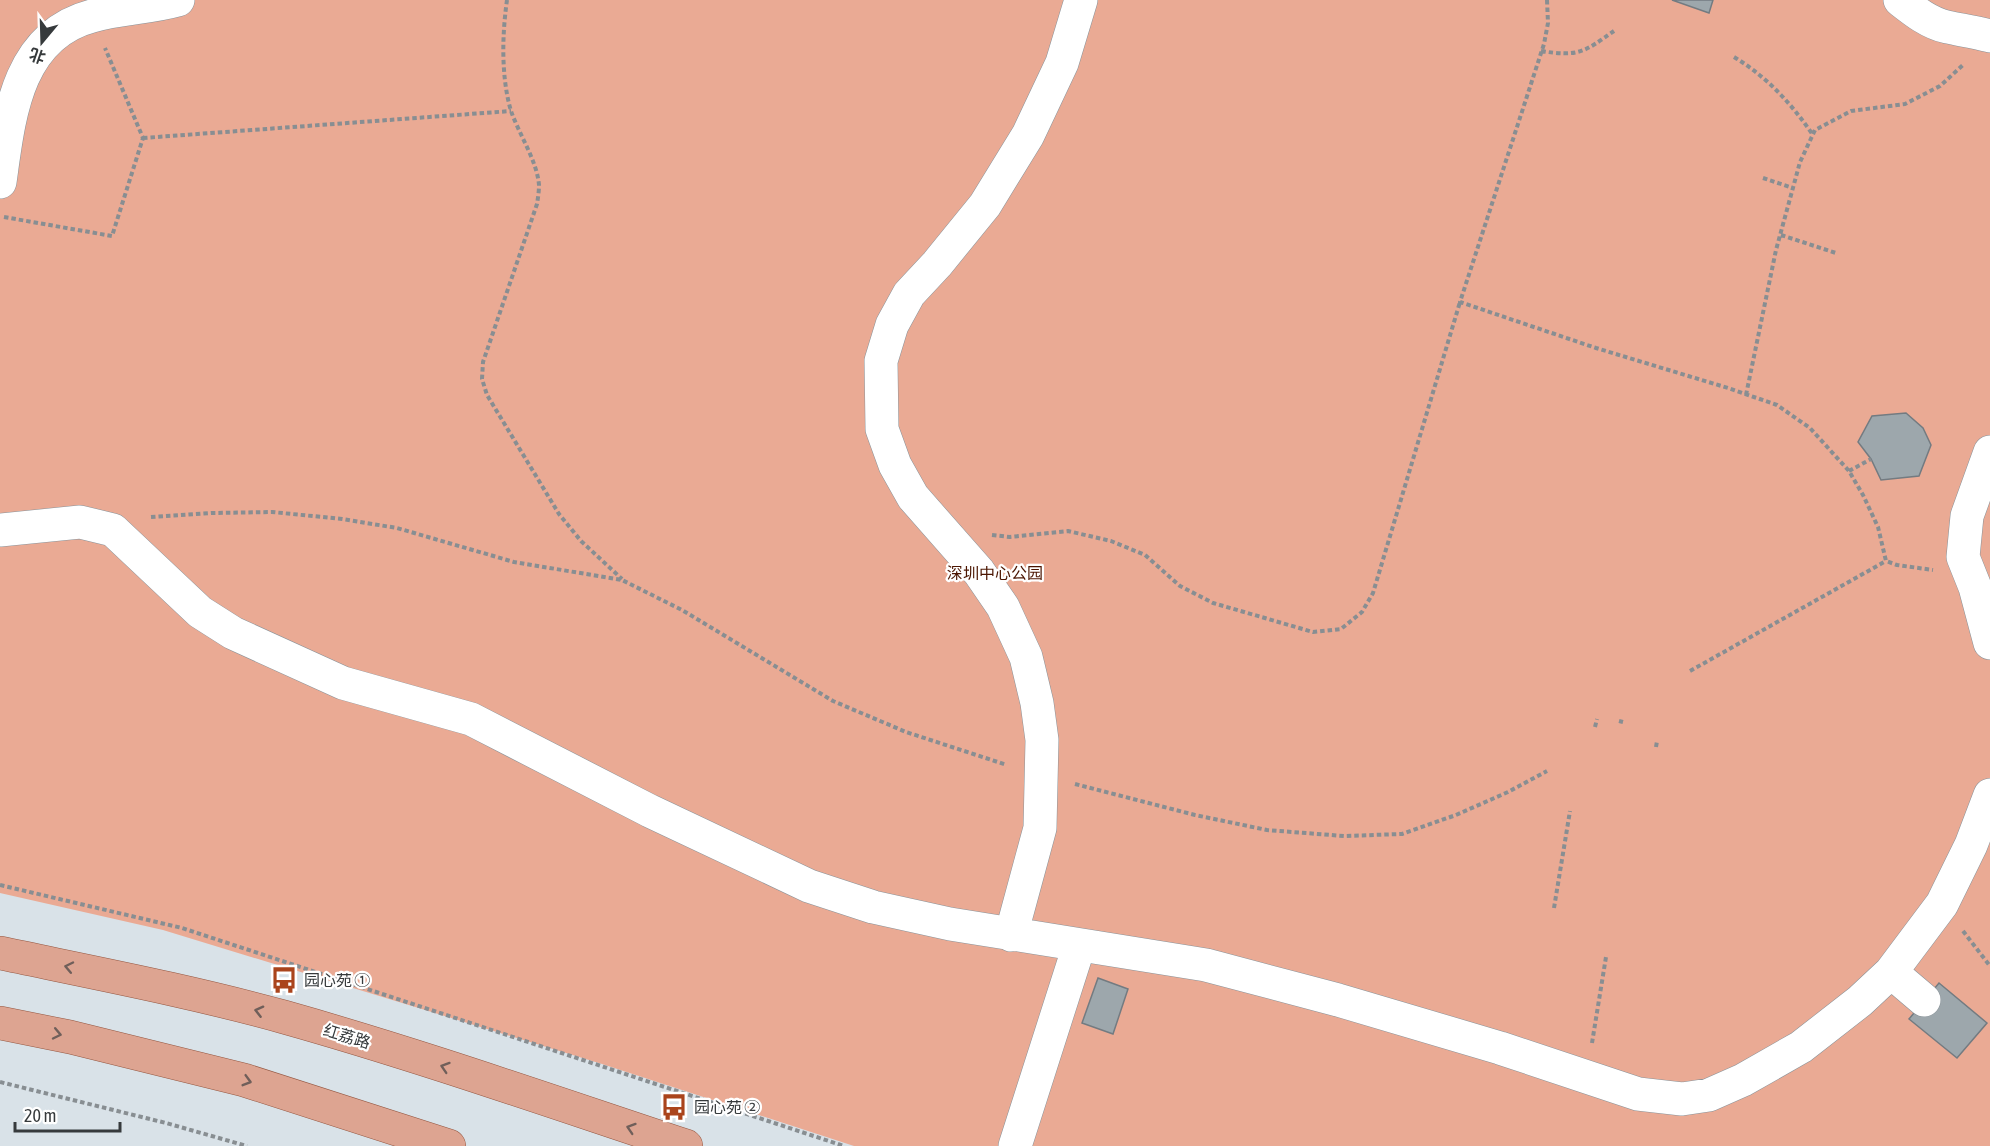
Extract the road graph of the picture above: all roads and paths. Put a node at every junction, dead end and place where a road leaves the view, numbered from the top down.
1 (178, 0) edge
2 (507, 0) edge
3 (1081, 0) edge
4 (1547, 0) edge
5 (1900, 0) edge
6 (91, 16) junction
7 (1614, 31) dead end
8 (1982, 33) edge
9 (1541, 51) junction
10 (1734, 57) dead end
11 (511, 111) junction
12 (1813, 135) junction
13 (144, 138) junction
14 (1763, 178) dead end
15 (0, 182) edge
16 (1793, 188) junction
17 (0, 217) edge
18 (1781, 235) junction
19 (1836, 253) dead end
20 (1460, 302) junction
21 (1746, 395) junction
22 (1990, 452) edge
23 (1871, 459) dead end
24 (1849, 471) junction
25 (0, 530) edge
26 (113, 530) junction
27 (986, 534) dead end
28 (1962, 557) junction
29 (1886, 561) junction
30 (622, 580) junction
31 (1990, 643) edge
32 (1690, 671) dead end
33 (1597, 719) dead end
34 (1595, 727) dead end
35 (1657, 741) dead end
36 (1656, 747) dead end
37 (1547, 771) dead end
38 (1042, 774) junction
39 (1990, 795) edge
40 (1570, 811) dead end
41 (0, 885) edge
42 (1942, 904) junction
43 (1554, 908) dead end
44 (1011, 935) junction
45 (1079, 946) junction
46 (0, 952) edge
47 (1606, 957) dead end
48 (1990, 966) edge
49 (1891, 972) junction
50 (1924, 1000) dead end
51 (0, 1023) edge
52 (1586, 1076) junction
53 (0, 1082) edge
54 (247, 1146) edge
55 (449, 1146) edge
56 (686, 1146) edge
57 (844, 1146) edge
58 (1015, 1146) edge

1 - 6 lane
2 - 11 path
3 - 38 lane
4 - 9 path
5 - 8 lane
6 - 13 path
6 - 15 lane
7 - 9 path
8 - 12 path
9 - 20 path
10 - 12 path
11 - 13 path
11 - 30 path
12 - 16 path
13 - 17 path
14 - 16 path
16 - 18 path
18 - 19 path
18 - 21 path
20 - 21 path
20 - 27 path
21 - 24 path
22 - 28 lane
23 - 24 path
24 - 29 path
25 - 26 lane
26 - 30 path
26 - 44 lane
28 - 29 path
28 - 31 lane
29 - 32 path
30 - 38 path
33 - 34 path
35 - 36 path
37 - 38 path
38 - 44 lane
39 - 42 lane
40 - 43 path
41 - 57 path
42 - 48 path
42 - 49 lane
44 - 45 lane
45 - 52 lane
45 - 58 lane
56 -> 46 main road, 红荔路
47 - 52 path
49 - 50 lane
49 - 52 lane
51 -> 55 main road
53 - 54 path

